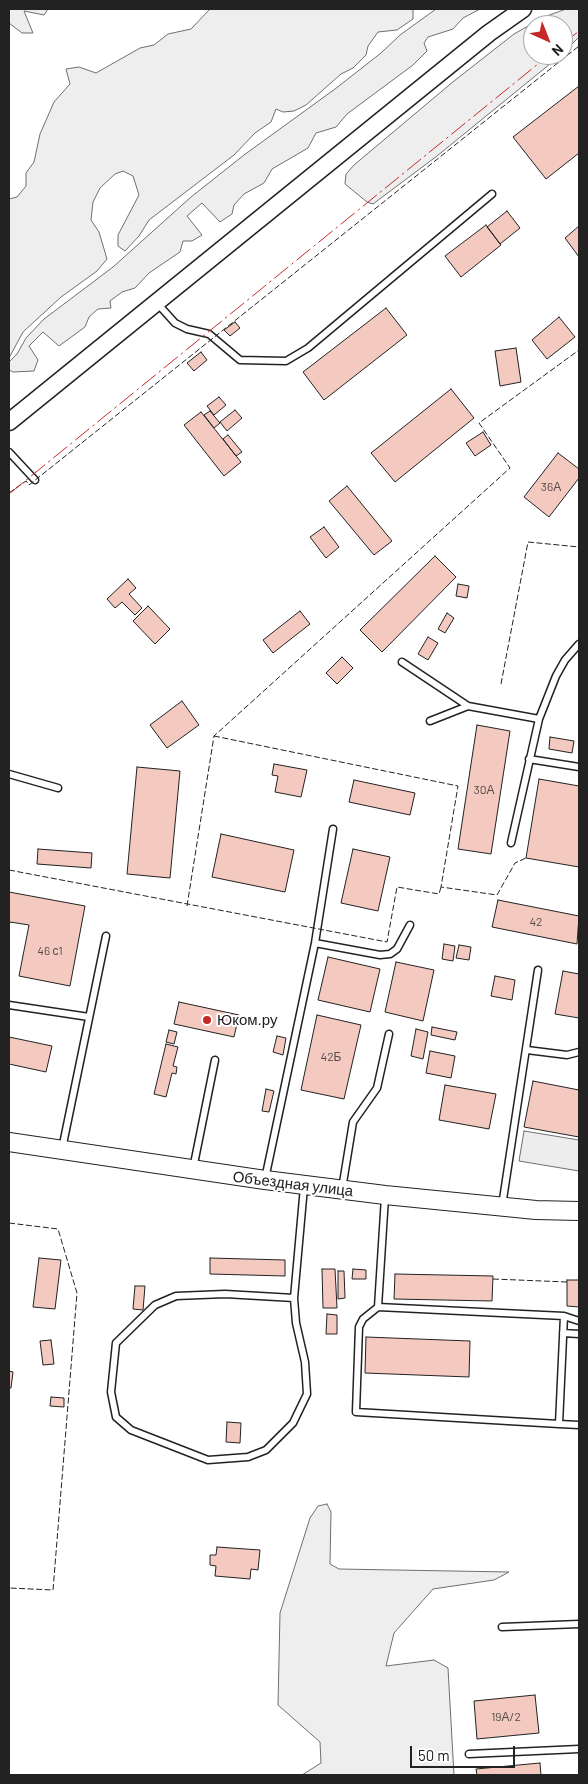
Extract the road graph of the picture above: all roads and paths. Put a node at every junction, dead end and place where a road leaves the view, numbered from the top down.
1 (523, 9) edge
2 (492, 194) dead end
3 (156, 302) junction
4 (9, 422) edge
5 (9, 452) edge
6 (35, 480) dead end
7 (579, 644) edge
8 (402, 662) dead end
9 (468, 706) junction
10 (539, 719) junction
11 (430, 721) dead end
12 (529, 759) junction
13 (579, 767) edge
14 (9, 774) edge
15 (58, 788) dead end
16 (333, 829) dead end
17 (511, 843) dead end
18 (410, 925) dead end
19 (106, 936) dead end
20 (315, 943) junction
21 (538, 970) dead end
22 (9, 1005) edge
23 (89, 1017) junction
24 (389, 1034) dead end
25 (526, 1050) junction
26 (579, 1052) edge
27 (215, 1060) dead end
28 (9, 1142) edge
29 (512, 1149) junction
30 (62, 1150) junction
31 (521, 1151) dead end
32 (193, 1170) junction
33 (265, 1180) junction
34 (304, 1185) junction
35 (342, 1190) junction
36 (385, 1195) junction
37 (502, 1207) junction
38 (579, 1211) edge
39 (294, 1298) junction
40 (378, 1307) junction
41 (564, 1316) junction
42 (579, 1321) edge
43 (563, 1333) junction
44 (579, 1334) edge
45 (560, 1424) junction
46 (579, 1425) edge
47 (579, 1624) edge
48 (502, 1627) dead end
49 (579, 1749) edge
50 (469, 1754) dead end

1 - 3 street
2 - 3 lane
3 - 4 street
5 - 6 lane
7 - 10 lane
8 - 9 lane
9 - 10 lane
9 - 11 lane
10 - 12 lane
12 - 13 lane
12 - 17 lane
14 - 15 lane
16 - 20 lane
18 - 20 lane
19 - 23 lane
20 - 33 lane
21 - 25 lane
22 - 23 lane
23 - 30 lane
24 - 35 lane
25 - 26 lane
25 - 29 lane
27 - 32 lane
28 - 30 main road, Объездная улица
29 - 31 lane
29 - 37 lane
30 - 32 main road, Объездная улица
32 - 33 main road, Объездная улица
33 - 34 main road, Объездная улица
34 - 35 main road, Объездная улица
34 - 39 lane
35 - 36 main road, Объездная улица
36 - 37 main road, Объездная улица
36 - 40 lane
37 - 38 main road, Объездная улица
39 - 39 lane
40 - 41 lane
40 - 45 lane
41 - 42 lane
41 - 43 lane
43 - 44 lane
43 - 45 lane
45 - 46 lane
47 - 48 lane
49 - 50 lane

